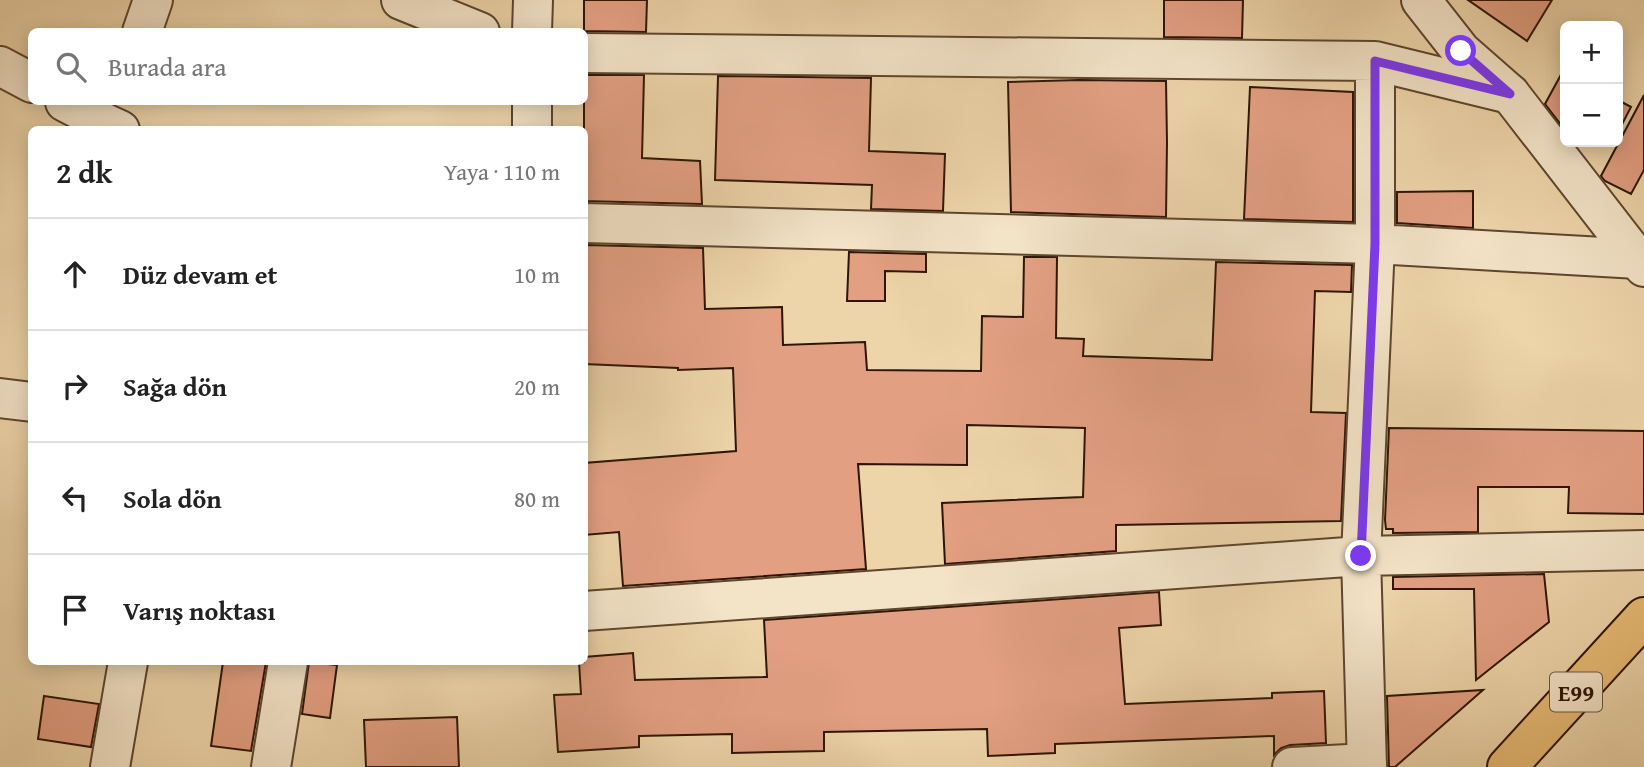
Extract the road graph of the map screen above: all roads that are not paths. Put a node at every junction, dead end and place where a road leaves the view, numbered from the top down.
1 (153, 0) edge
2 (401, 0) edge
3 (533, 0) edge
4 (1421, 0) edge
5 (143, 28) edge
6 (470, 28) edge
7 (532, 28) edge
8 (588, 53) edge
9 (1375, 61) junction
10 (0, 66) edge
11 (28, 81) edge
12 (1510, 94) junction
13 (74, 105) edge
14 (532, 105) edge
15 (114, 118) edge
16 (532, 126) edge
17 (588, 223) edge
18 (1375, 244) junction
19 (1641, 263) edge
20 (0, 398) edge
21 (28, 402) edge
22 (1644, 550) edge
23 (1361, 556) junction
24 (588, 611) edge
25 (1644, 617) edge
26 (127, 665) edge
27 (288, 665) edge
28 (1367, 765) edge
29 (110, 767) edge
30 (271, 767) edge
31 (1292, 767) edge
32 (1507, 767) edge

1 - 5 street
2 - 6 street
3 - 7 street
4 - 12 street
8 - 9 street
9 - 12 street
9 - 18 street
10 - 11 street
12 - 19 street
13 - 15 street
14 - 16 street
17 - 18 street
18 - 19 street
18 - 23 street
20 - 21 street
22 - 23 street
23 - 24 street
23 - 28 street
25 - 32 highway, E99
26 - 29 street
27 - 30 street
28 - 31 street

